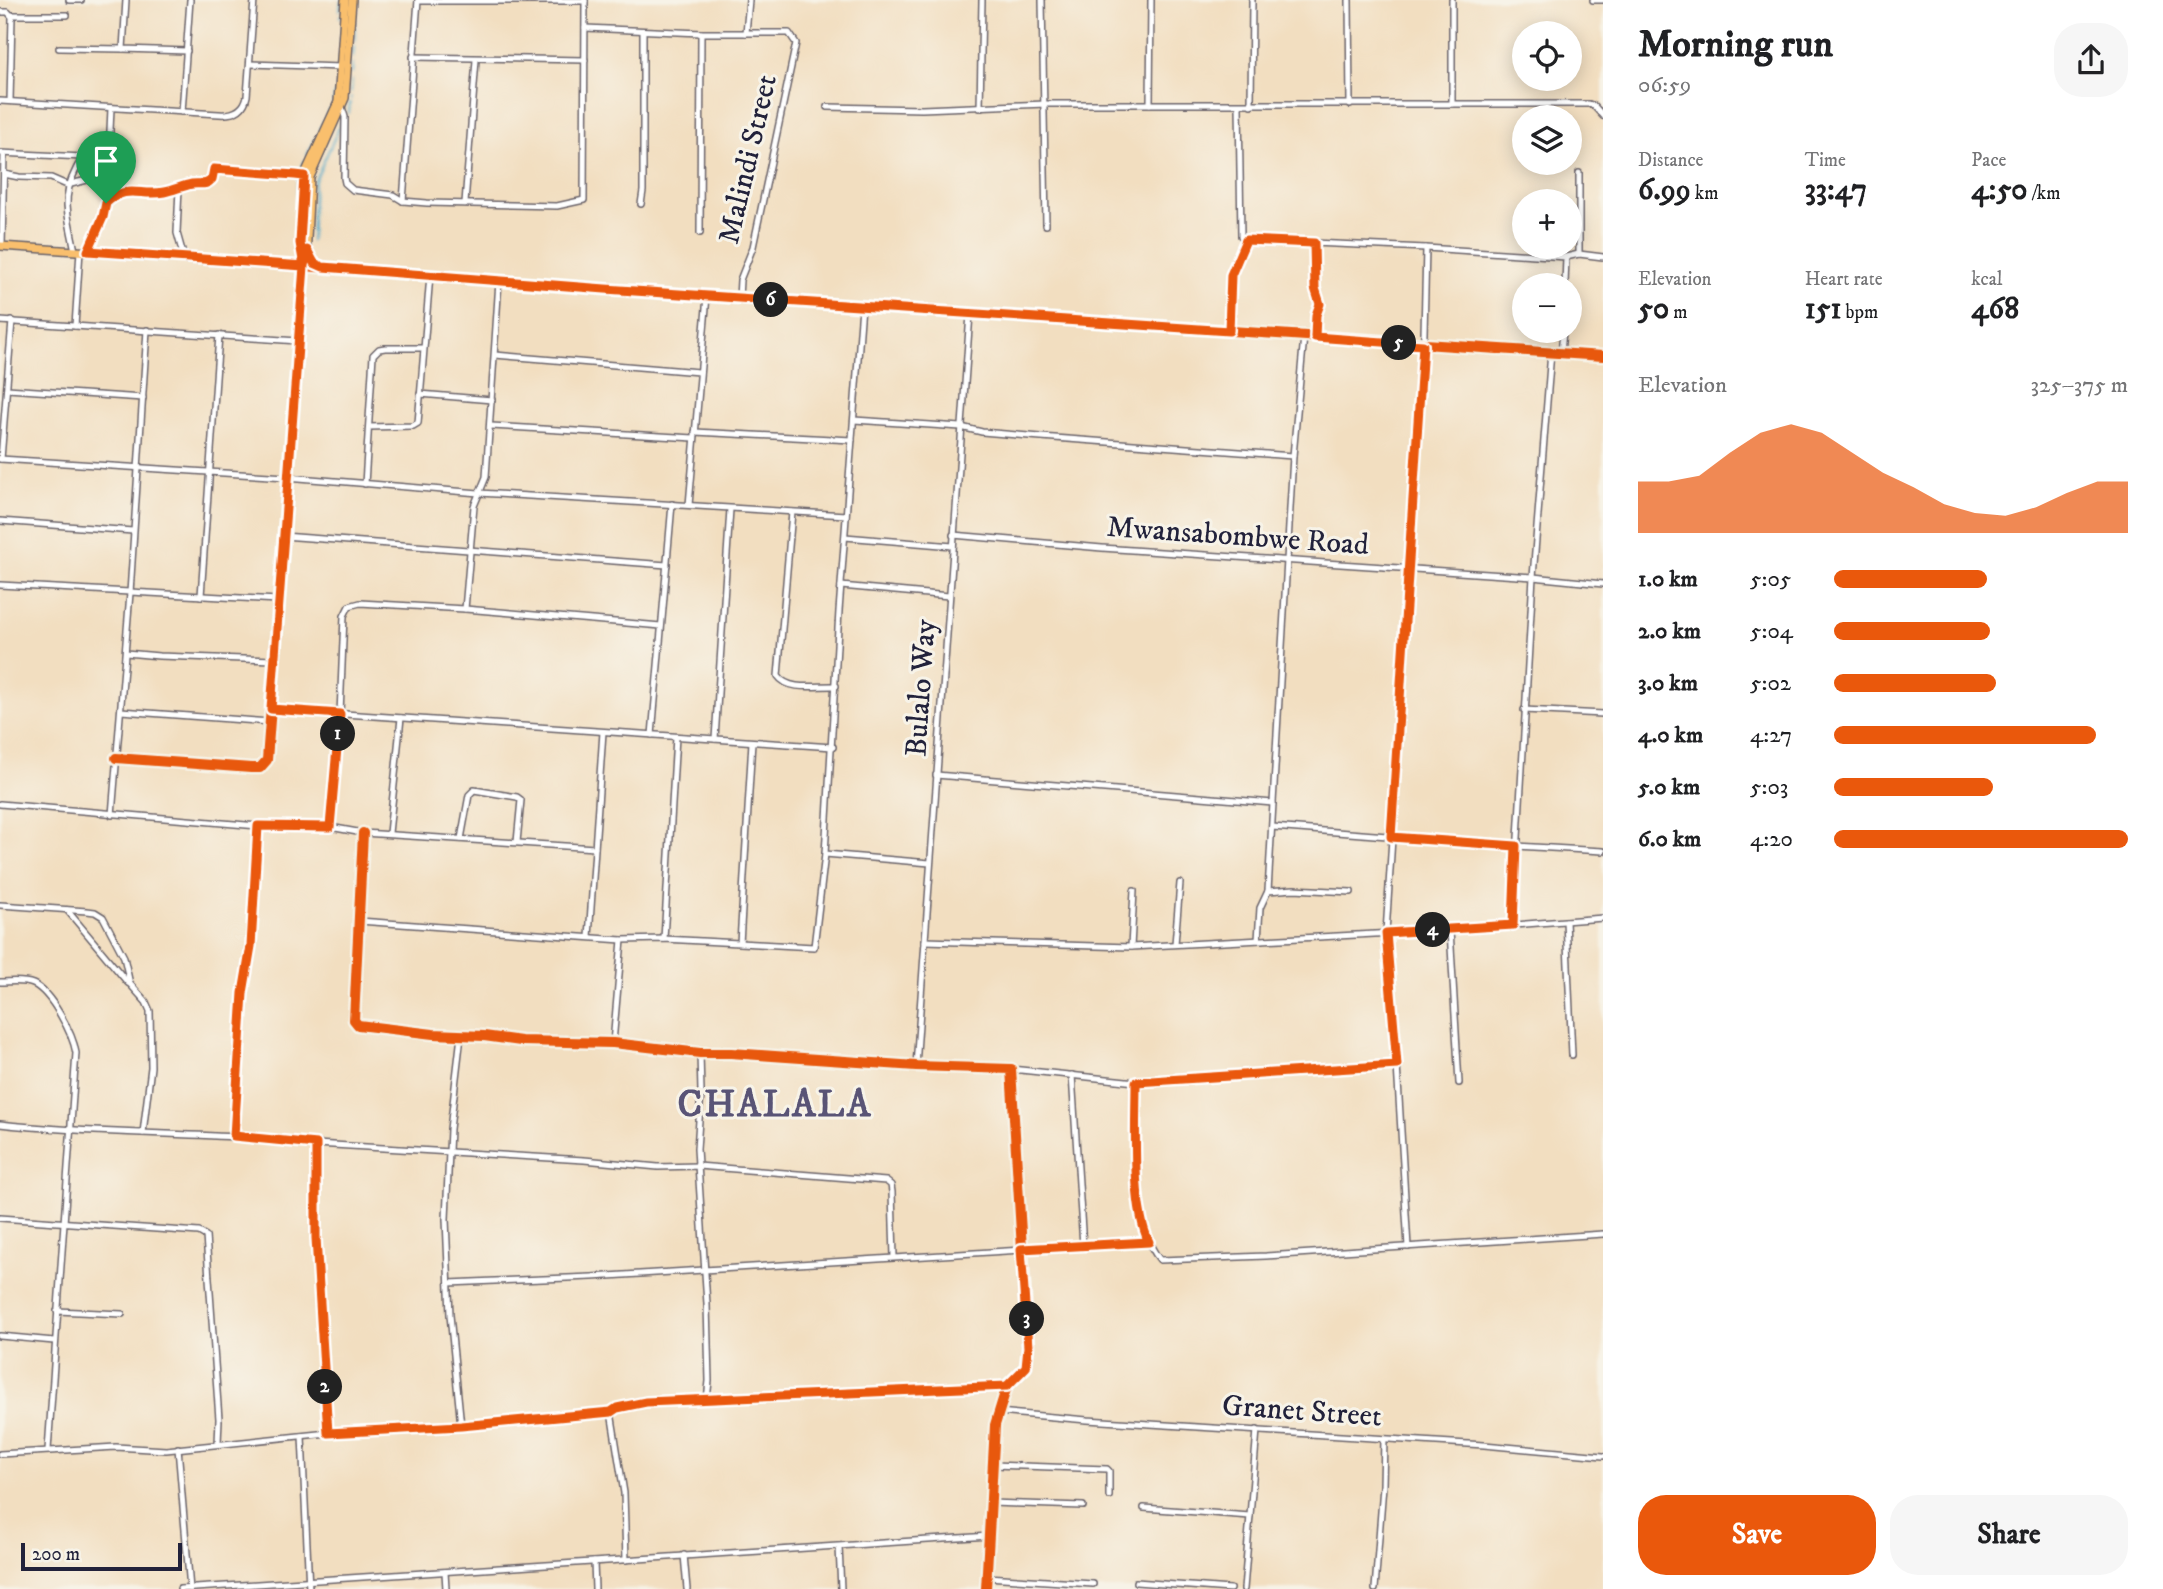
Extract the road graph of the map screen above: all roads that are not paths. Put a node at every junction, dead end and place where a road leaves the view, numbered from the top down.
1 (81, 0) edge
2 (126, 0) edge
3 (190, 0) edge
4 (254, 0) edge
5 (345, 0) edge
6 (352, 0) edge
7 (748, 0) edge
8 (982, 0) edge
9 (1042, 0) edge
10 (1151, 0) edge
11 (1252, 0) edge
12 (1349, 0) edge
13 (1452, 0) edge
14 (1593, 0) edge
15 (1603, 0) edge
16 (69, 1) edge
17 (418, 1) edge
18 (585, 1) edge
19 (0, 12) edge
20 (11, 15) junction
21 (67, 15) dead end
22 (585, 28) junction
23 (643, 31) junction
24 (701, 33) junction
25 (746, 33) junction
26 (59, 48) dead end
27 (123, 49) junction
28 (187, 51) junction
29 (413, 57) junction
30 (476, 60) junction
31 (585, 60) junction
32 (250, 64) junction
33 (342, 67) junction
34 (0, 101) edge
35 (10, 102) junction
36 (340, 104) junction
37 (1045, 104) junction
38 (1150, 104) junction
39 (1452, 104) junction
40 (1239, 105) junction
41 (1251, 105) junction
42 (1350, 105) junction
43 (827, 107) dead end
44 (111, 108) junction
45 (981, 108) junction
46 (182, 112) junction
47 (1603, 116) edge
48 (109, 153) junction
49 (2, 154) edge
50 (83, 157) junction
51 (4, 174) junction
52 (304, 176) junction
53 (67, 184) junction
54 (179, 188) junction
55 (106, 191) junction
56 (403, 201) junction
57 (106, 203) junction
58 (465, 203) junction
59 (641, 204) dead end
60 (1046, 225) dead end
61 (700, 233) dead end
62 (1246, 240) junction
63 (300, 243) junction
64 (1314, 243) junction
65 (1, 246) edge
66 (1426, 247) junction
67 (307, 250) junction
68 (81, 251) junction
69 (1512, 253) edge
70 (1582, 254) edge
71 (1603, 257) edge
72 (184, 258) junction
73 (286, 265) junction
74 (304, 266) junction
75 (323, 267) junction
76 (430, 275) junction
77 (499, 281) junction
78 (707, 296) junction
79 (739, 298) junction
80 (862, 306) junction
81 (970, 314) junction
82 (0, 321) edge
83 (12, 321) junction
84 (75, 326) junction
85 (147, 330) junction
86 (1229, 331) junction
87 (219, 335) junction
88 (1304, 336) junction
89 (1315, 337) junction
90 (298, 341) junction
91 (1562, 343) edge
92 (1423, 345) junction
93 (423, 348) junction
94 (1551, 352) junction
95 (1561, 353) junction
96 (495, 355) junction
97 (1603, 356) edge
98 (699, 372) junction
99 (7, 389) junction
100 (420, 394) junction
101 (143, 398) junction
102 (492, 400) junction
103 (853, 420) junction
104 (491, 426) junction
105 (961, 427) junction
106 (369, 428) junction
107 (695, 435) junction
108 (852, 440) junction
109 (1293, 456) junction
110 (1, 459) edge
111 (139, 467) junction
112 (209, 474) junction
113 (287, 477) junction
114 (365, 484) junction
115 (479, 493) junction
116 (671, 504) junction
117 (690, 505) junction
118 (730, 509) junction
119 (792, 512) junction
120 (846, 515) junction
121 (0, 521) edge
122 (133, 531) junction
123 (953, 535) junction
124 (283, 536) junction
125 (845, 537) junction
126 (953, 546) junction
127 (470, 550) junction
128 (1287, 561) junction
129 (667, 565) junction
130 (1409, 569) junction
131 (1533, 577) junction
132 (1603, 584) edge
133 (0, 585) edge
134 (841, 586) junction
135 (130, 593) junction
136 (201, 596) junction
137 (949, 596) junction
138 (278, 600) junction
139 (465, 609) junction
140 (662, 626) junction
141 (126, 653) junction
142 (274, 660) junction
143 (836, 686) junction
144 (271, 709) junction
145 (1524, 710) junction
146 (121, 711) junction
147 (340, 714) junction
148 (1603, 714) edge
149 (401, 718) junction
150 (270, 722) junction
151 (603, 732) junction
152 (652, 735) junction
153 (676, 737) junction
154 (715, 739) junction
155 (752, 741) junction
156 (832, 747) junction
157 (116, 758) junction
158 (936, 775) junction
159 (1273, 803) junction
160 (0, 804) edge
161 (112, 815) junction
162 (258, 826) junction
163 (330, 827) junction
164 (1272, 827) junction
165 (363, 833) junction
166 (389, 833) junction
167 (1391, 837) junction
168 (461, 839) junction
169 (517, 842) junction
170 (1516, 846) junction
171 (595, 848) junction
172 (1603, 851) edge
173 (825, 855) junction
174 (930, 863) junction
175 (1180, 883) dead end
176 (1134, 891) dead end
177 (1268, 891) junction
178 (1351, 892) dead end
179 (0, 905) edge
180 (67, 910) junction
181 (1603, 918) edge
182 (359, 921) junction
183 (1566, 921) junction
184 (1513, 925) junction
185 (1450, 930) junction
186 (1386, 933) junction
187 (589, 937) junction
188 (664, 939) junction
189 (622, 940) junction
190 (1258, 940) junction
191 (925, 942) junction
192 (740, 943) junction
193 (1175, 944) junction
194 (1131, 947) junction
195 (0, 982) edge
196 (132, 988) junction
197 (460, 1036) junction
198 (613, 1044) junction
199 (701, 1053) junction
200 (1572, 1055) dead end
201 (1397, 1065) junction
202 (916, 1066) junction
203 (1011, 1069) junction
204 (1072, 1075) junction
205 (1136, 1082) junction
206 (1459, 1083) dead end
207 (0, 1124) edge
208 (69, 1130) junction
209 (143, 1133) junction
210 (234, 1136) junction
211 (316, 1144) junction
212 (448, 1152) junction
213 (698, 1166) junction
214 (0, 1218) edge
215 (64, 1221) junction
216 (1603, 1234) edge
217 (1149, 1242) junction
218 (1083, 1246) junction
219 (1408, 1247) junction
220 (1021, 1249) junction
221 (894, 1257) junction
222 (704, 1269) junction
223 (449, 1283) junction
224 (57, 1311) junction
225 (122, 1314) dead end
226 (0, 1336) edge
227 (54, 1341) junction
228 (1007, 1386) junction
229 (707, 1400) junction
230 (611, 1412) junction
231 (998, 1412) junction
232 (461, 1426) junction
233 (1257, 1430) junction
234 (328, 1433) junction
235 (302, 1436) junction
236 (1384, 1439) junction
237 (218, 1443) junction
238 (178, 1448) junction
239 (48, 1450) junction
240 (0, 1454) edge
241 (1603, 1456) edge
242 (994, 1465) junction
243 (1109, 1496) dead end
244 (991, 1503) junction
245 (1083, 1506) dead end
246 (1144, 1508) dead end
247 (1250, 1516) junction
248 (989, 1536) junction
249 (839, 1546) junction
250 (684, 1555) junction
251 (626, 1560) junction
252 (594, 1562) junction
253 (445, 1573) junction
254 (987, 1577) junction
255 (1136, 1583) dead end
256 (1093, 1584) dead end
257 (309, 1585) edge
258 (180, 1589) edge
259 (190, 1589) edge
260 (446, 1589) edge
261 (595, 1589) edge
262 (687, 1589) edge
263 (841, 1589) edge
264 (986, 1589) edge
265 (1230, 1589) edge
266 (1244, 1589) edge
267 (1375, 1589) edge

1 - 16 street
2 - 27 street
3 - 28 street
4 - 32 street
5 - 33 main road
6 - 36 main road
7 - 25 street
8 - 45 street
9 - 37 street
10 - 38 street
11 - 41 street
12 - 42 street
13 - 39 street
14 - 15 street
17 - 18 street
17 - 29 street
18 - 22 street
19 - 20 street
20 - 21 street
20 - 35 street
22 - 23 street
22 - 31 street
23 - 24 street
23 - 59 street
24 - 25 street
24 - 61 street
25 - 79 street, Malindi Street
26 - 27 street
27 - 28 street
28 - 46 street
29 - 30 street
29 - 56 street
30 - 31 street
30 - 58 street
31 - 58 street
32 - 33 street
32 - 46 street
33 - 36 main road
34 - 35 street
35 - 44 street
36 - 52 main road
36 - 56 street
36 - 67 main road
37 - 38 street
37 - 45 street
37 - 60 street
38 - 40 street
39 - 42 street
39 - 47 street
40 - 41 street
40 - 62 street
41 - 42 street
43 - 45 street
44 - 46 street
44 - 48 street
48 - 50 street
48 - 55 street
49 - 50 street
49 - 51 street
50 - 53 street
51 - 53 street
51 - 65 street
52 - 54 street
52 - 63 main road
53 - 55 street
53 - 68 street
54 - 57 street
54 - 72 street
55 - 57 street
56 - 58 street
57 - 68 street
62 - 64 street
62 - 86 street
63 - 73 main road
63 - 74 main road
64 - 66 street
64 - 89 street
65 - 68 main road
66 - 69 street
66 - 92 street
67 - 74 main road
67 - 75 main road
68 - 72 main road
68 - 84 street
70 - 71 street
72 - 73 main road
73 - 74 main road
74 - 75 street
74 - 90 street
75 - 76 street
76 - 77 street
76 - 93 street
77 - 78 street
77 - 96 street
78 - 79 street
78 - 98 street
79 - 80 street
80 - 81 street
80 - 103 street
81 - 86 street
81 - 105 street, Bulalo Way
82 - 83 street
83 - 84 street
83 - 99 street
84 - 85 street
85 - 87 street
85 - 101 street
86 - 88 street
87 - 90 street
87 - 112 street
88 - 89 street
88 - 109 street
89 - 92 street
90 - 113 street
91 - 95 street
92 - 94 street
92 - 130 street
93 - 100 street
93 - 106 street
94 - 95 street
94 - 131 street
95 - 97 street
96 - 98 street
96 - 102 street
98 - 107 street
99 - 101 street
99 - 110 street
100 - 102 street
100 - 106 street
101 - 111 street
102 - 104 street
103 - 105 street
103 - 108 street
104 - 107 street
104 - 115 street
105 - 109 street
105 - 123 street, Bulalo Way
106 - 114 street
107 - 108 street
107 - 117 street
108 - 120 street
109 - 128 street
110 - 111 street
111 - 112 street
111 - 122 street
112 - 113 street
112 - 136 street
113 - 114 street
113 - 124 street
114 - 115 street
115 - 116 street
115 - 127 street
116 - 117 street
116 - 129 street
117 - 118 street
118 - 119 street
118 - 154 street
119 - 120 street
119 - 143 street
120 - 125 street
121 - 122 street
122 - 135 street
123 - 126 street, Bulalo Way
123 - 128 street, Mwansabombwe Road
124 - 127 street
124 - 138 street
125 - 126 street
125 - 134 street
126 - 137 street, Bulalo Way
127 - 129 street
127 - 139 street
128 - 130 street, Mwansabombwe Road
128 - 159 street
129 - 140 street
130 - 131 street, Mwansabombwe Road
130 - 167 street
131 - 132 street, Mwansabombwe Road
131 - 145 street
133 - 135 street
134 - 137 street
134 - 143 street
135 - 136 street
135 - 141 street
136 - 138 street
137 - 158 street, Bulalo Way
138 - 142 street
139 - 140 street
139 - 147 street
140 - 152 street
141 - 142 street
141 - 146 street
142 - 144 street
143 - 156 street
144 - 147 street
144 - 150 street
145 - 148 street
145 - 170 street
146 - 150 street
146 - 157 street
147 - 149 street
147 - 163 street
149 - 151 street
149 - 166 street
150 - 157 street
151 - 152 street
151 - 171 street
152 - 153 street
153 - 154 street
153 - 188 street
154 - 155 street
155 - 156 street
155 - 192 street
156 - 173 street
157 - 161 street
158 - 159 street
158 - 174 street, Bulalo Way
159 - 164 street
160 - 161 street
161 - 162 street
162 - 163 street
162 - 210 street
163 - 165 street
164 - 167 street
164 - 177 street
165 - 166 street
165 - 182 street
166 - 168 street
167 - 170 street
167 - 186 street
168 - 169 street
168 - 169 street
169 - 171 street
170 - 172 street
170 - 184 street
171 - 187 street
173 - 174 street
173 - 192 street
174 - 191 street, Bulalo Way
175 - 193 street
176 - 194 street
177 - 178 street
177 - 190 street
179 - 180 street
180 - 196 street
180 - 196 street
181 - 183 street
182 - 187 street
182 - 197 street
183 - 184 street
183 - 200 street
184 - 185 street
185 - 186 street
185 - 206 street
186 - 190 street
186 - 201 street
187 - 189 street
188 - 189 street
188 - 192 street
189 - 198 street
190 - 193 street
191 - 194 street
191 - 202 street, Bulalo Way
193 - 194 street
195 - 208 street
196 - 209 street
197 - 198 street
197 - 212 street
198 - 199 street
199 - 202 street
199 - 213 street
201 - 205 street
201 - 219 street
202 - 203 street
203 - 204 street
203 - 220 street
204 - 205 street
204 - 218 street
205 - 217 street
207 - 208 street
208 - 209 street
208 - 215 street
209 - 210 street
210 - 211 street
211 - 212 street
211 - 234 street
212 - 213 street
212 - 223 street
213 - 221 street
213 - 222 street
214 - 215 street
215 - 224 street
215 - 237 street
216 - 219 street
217 - 218 street
217 - 219 street
218 - 220 street
220 - 221 street
220 - 228 street
221 - 222 street
222 - 223 street
222 - 229 street
223 - 232 street
224 - 225 street
224 - 227 street
226 - 227 street
227 - 239 street
228 - 229 street
228 - 231 street
229 - 230 street
230 - 232 street
230 - 251 street
231 - 233 street, Granet Street
231 - 242 street
232 - 234 street
233 - 236 street, Granet Street
233 - 247 street
234 - 235 street
235 - 237 street
235 - 257 street
236 - 241 street, Granet Street
236 - 267 street
237 - 238 street
238 - 239 street
238 - 259 street
239 - 240 street
242 - 243 street
242 - 244 street
244 - 245 street
244 - 248 street
246 - 247 street
247 - 266 street
248 - 249 street
248 - 254 street
249 - 250 street
249 - 263 street
250 - 251 street
250 - 262 street
251 - 252 street
252 - 253 street
252 - 261 street
253 - 257 street
253 - 260 street
254 - 256 street
254 - 264 street
255 - 265 street
257 - 259 street
258 - 259 street

